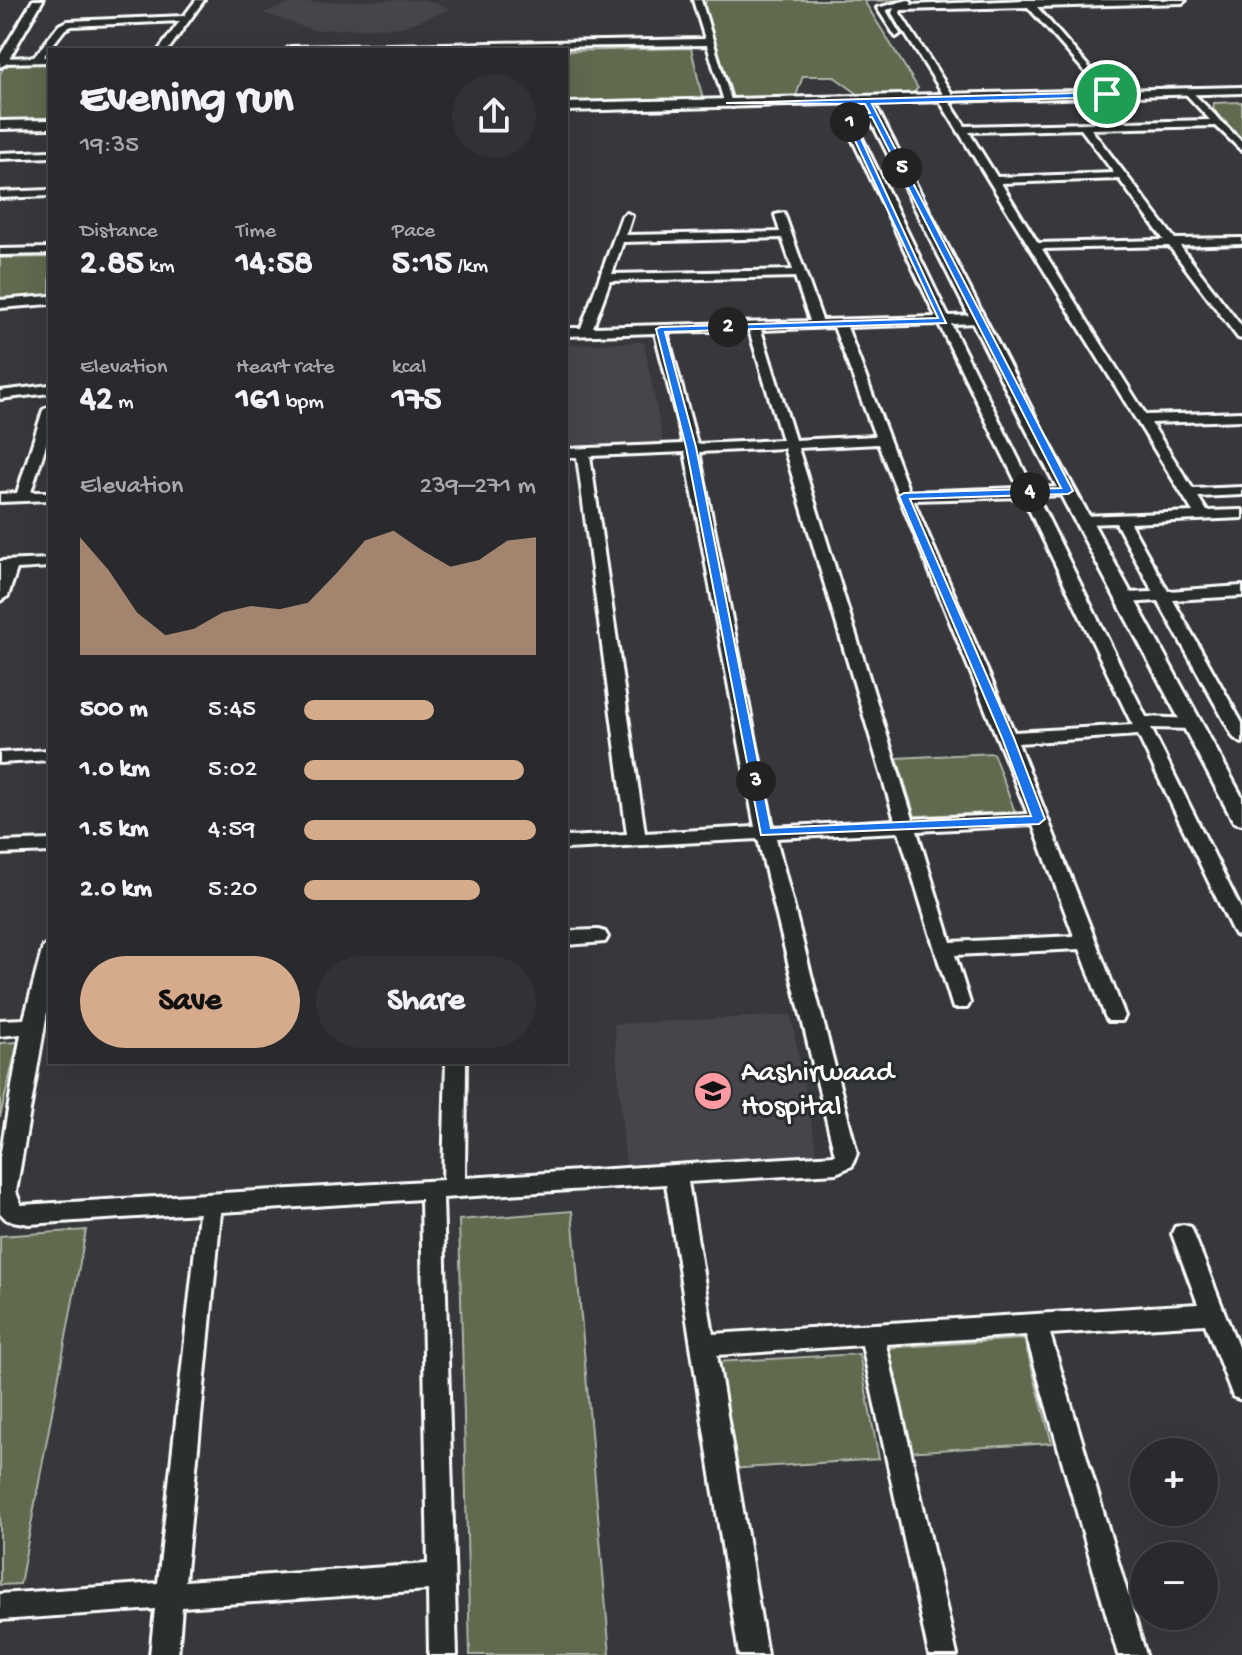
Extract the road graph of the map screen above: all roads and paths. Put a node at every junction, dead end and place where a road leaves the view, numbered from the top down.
1 (26, 0) edge
2 (38, 0) edge
3 (200, 0) edge
4 (697, 0) edge
5 (1054, 0) edge
6 (1182, 0) edge
7 (987, 1) edge
8 (1137, 1) edge
9 (1023, 2) edge
10 (186, 18) junction
11 (702, 41) junction
12 (0, 45) edge
13 (164, 48) edge
14 (382, 48) edge
15 (519, 48) edge
16 (38, 57) junction
17 (48, 58) edge
18 (48, 58) edge
19 (703, 60) dead end
20 (2, 61) edge
21 (939, 83) junction
22 (712, 89) dead end
23 (927, 89) dead end
24 (1242, 91) edge
25 (1099, 92) junction
26 (1190, 93) junction
27 (970, 97) junction
28 (917, 98) junction
29 (944, 99) junction
30 (723, 104) junction
31 (869, 105) junction
32 (568, 108) edge
33 (48, 123) edge
34 (1219, 123) junction
35 (0, 124) edge
36 (1084, 126) junction
37 (962, 129) junction
38 (1242, 148) edge
39 (48, 154) edge
40 (0, 156) edge
41 (1122, 176) junction
42 (994, 180) junction
43 (48, 193) edge
44 (0, 195) edge
45 (780, 215) dead end
46 (627, 216) dead end
47 (787, 235) junction
48 (618, 239) junction
49 (1242, 241) edge
50 (1172, 243) junction
51 (1035, 246) junction
52 (48, 251) edge
53 (0, 252) edge
54 (800, 273) junction
55 (605, 278) junction
56 (48, 300) edge
57 (0, 304) edge
58 (979, 319) junction
59 (943, 321) junction
60 (839, 323) junction
61 (817, 324) junction
62 (754, 326) junction
63 (660, 329) junction
64 (586, 331) junction
65 (568, 332) edge
66 (1242, 335) edge
67 (48, 389) edge
68 (1, 396) edge
69 (48, 416) edge
70 (1242, 416) edge
71 (1142, 419) junction
72 (882, 440) junction
73 (789, 444) junction
74 (691, 447) junction
75 (583, 452) junction
76 (568, 453) edge
77 (1068, 491) junction
78 (1242, 491) edge
79 (1027, 492) junction
80 (1188, 493) junction
81 (48, 496) edge
82 (904, 496) junction
83 (23, 497) junction
84 (0, 498) edge
85 (1242, 514) edge
86 (1202, 515) junction
87 (1120, 518) junction
88 (1083, 520) junction
89 (48, 563) edge
90 (5, 565) edge
91 (1242, 591) edge
92 (1162, 595) junction
93 (0, 596) edge
94 (1125, 598) junction
95 (1193, 724) junction
96 (1141, 726) junction
97 (1008, 738) junction
98 (1242, 738) edge
99 (48, 755) edge
100 (0, 758) edge
101 (1242, 817) edge
102 (1039, 819) junction
103 (905, 826) junction
104 (765, 832) junction
105 (637, 838) junction
106 (568, 843) edge
107 (48, 846) edge
108 (0, 848) edge
109 (1242, 930) edge
110 (598, 937) dead end
111 (568, 938) edge
112 (1085, 942) junction
113 (943, 949) junction
114 (48, 961) edge
115 (960, 1003) dead end
116 (1115, 1016) dead end
117 (33, 1026) junction
118 (0, 1028) edge
119 (456, 1064) edge
120 (676, 1175) junction
121 (443, 1188) junction
122 (211, 1203) junction
123 (1183, 1234) dead end
124 (1213, 1313) junction
125 (1035, 1324) junction
126 (872, 1335) junction
127 (704, 1345) junction
128 (1242, 1389) edge
129 (442, 1576) junction
130 (171, 1595) junction
131 (0, 1607) edge
132 (164, 1655) edge
133 (443, 1655) edge
134 (753, 1655) edge
135 (943, 1655) edge
136 (1132, 1655) edge

1 - 12 street
2 - 20 street
3 - 10 street
4 - 11 street
5 - 9 street
6 - 8 street
7 - 9 street
7 - 29 street
8 - 9 street
9 - 21 street
9 - 25 street
10 - 13 street
10 - 16 street
11 - 14 street
11 - 15 street
11 - 19 street
11 - 30 street
16 - 18 street
16 - 20 street
17 - 20 street
21 - 27 street
21 - 29 street
22 - 30 street
23 - 28 street
24 - 26 street
25 - 26 street
25 - 27 street
25 - 29 street
26 - 34 street
27 - 29 street
28 - 29 street
28 - 31 street
29 - 31 street
29 - 37 street
30 - 31 street
30 - 32 street
31 - 58 street
31 - 59 street
33 - 35 street
34 - 36 street
34 - 38 street
36 - 37 street
36 - 41 street
37 - 42 street
39 - 40 street
41 - 42 street
41 - 50 street
42 - 51 street
43 - 44 street
45 - 47 street
46 - 48 street
47 - 48 street
47 - 54 street
48 - 55 street
49 - 50 street
50 - 51 street
50 - 66 street
51 - 71 street
52 - 53 street
54 - 55 street
54 - 61 street
55 - 64 street
56 - 57 street
58 - 59 street
58 - 77 street
59 - 60 street
59 - 79 street
60 - 61 street
60 - 72 street
61 - 62 street
62 - 63 street
62 - 73 street
63 - 64 street
63 - 74 street
64 - 65 street
67 - 68 street
69 - 83 street
70 - 71 street
71 - 80 street
72 - 73 street
72 - 82 street
73 - 74 street
73 - 103 street
74 - 75 street
74 - 104 street
75 - 76 street
75 - 105 street
77 - 79 street
77 - 88 street
78 - 80 street
79 - 82 street
79 - 96 street
80 - 86 street
81 - 83 street
82 - 97 street
83 - 84 street
85 - 86 street
86 - 87 street
87 - 88 street
87 - 92 street
88 - 94 street
89 - 90 street
90 - 93 street
91 - 92 street
92 - 94 street
92 - 98 street
94 - 95 street
95 - 96 street
95 - 101 street
96 - 97 street
96 - 109 street
97 - 102 street
99 - 100 street
102 - 103 street
102 - 112 street
103 - 104 street
103 - 113 street
104 - 105 street
104 - 120 street
105 - 106 street
107 - 108 street
110 - 111 street
112 - 113 street
112 - 116 street
113 - 115 street
114 - 117 street
117 - 118 street
117 - 122 street
119 - 121 street
120 - 121 street
120 - 127 street
121 - 122 street
121 - 129 street
122 - 130 street
123 - 124 street
124 - 125 street
124 - 128 street
125 - 126 street
125 - 136 street
126 - 127 street
126 - 135 street
127 - 134 street
129 - 130 street
129 - 133 street
130 - 131 street
130 - 132 street

